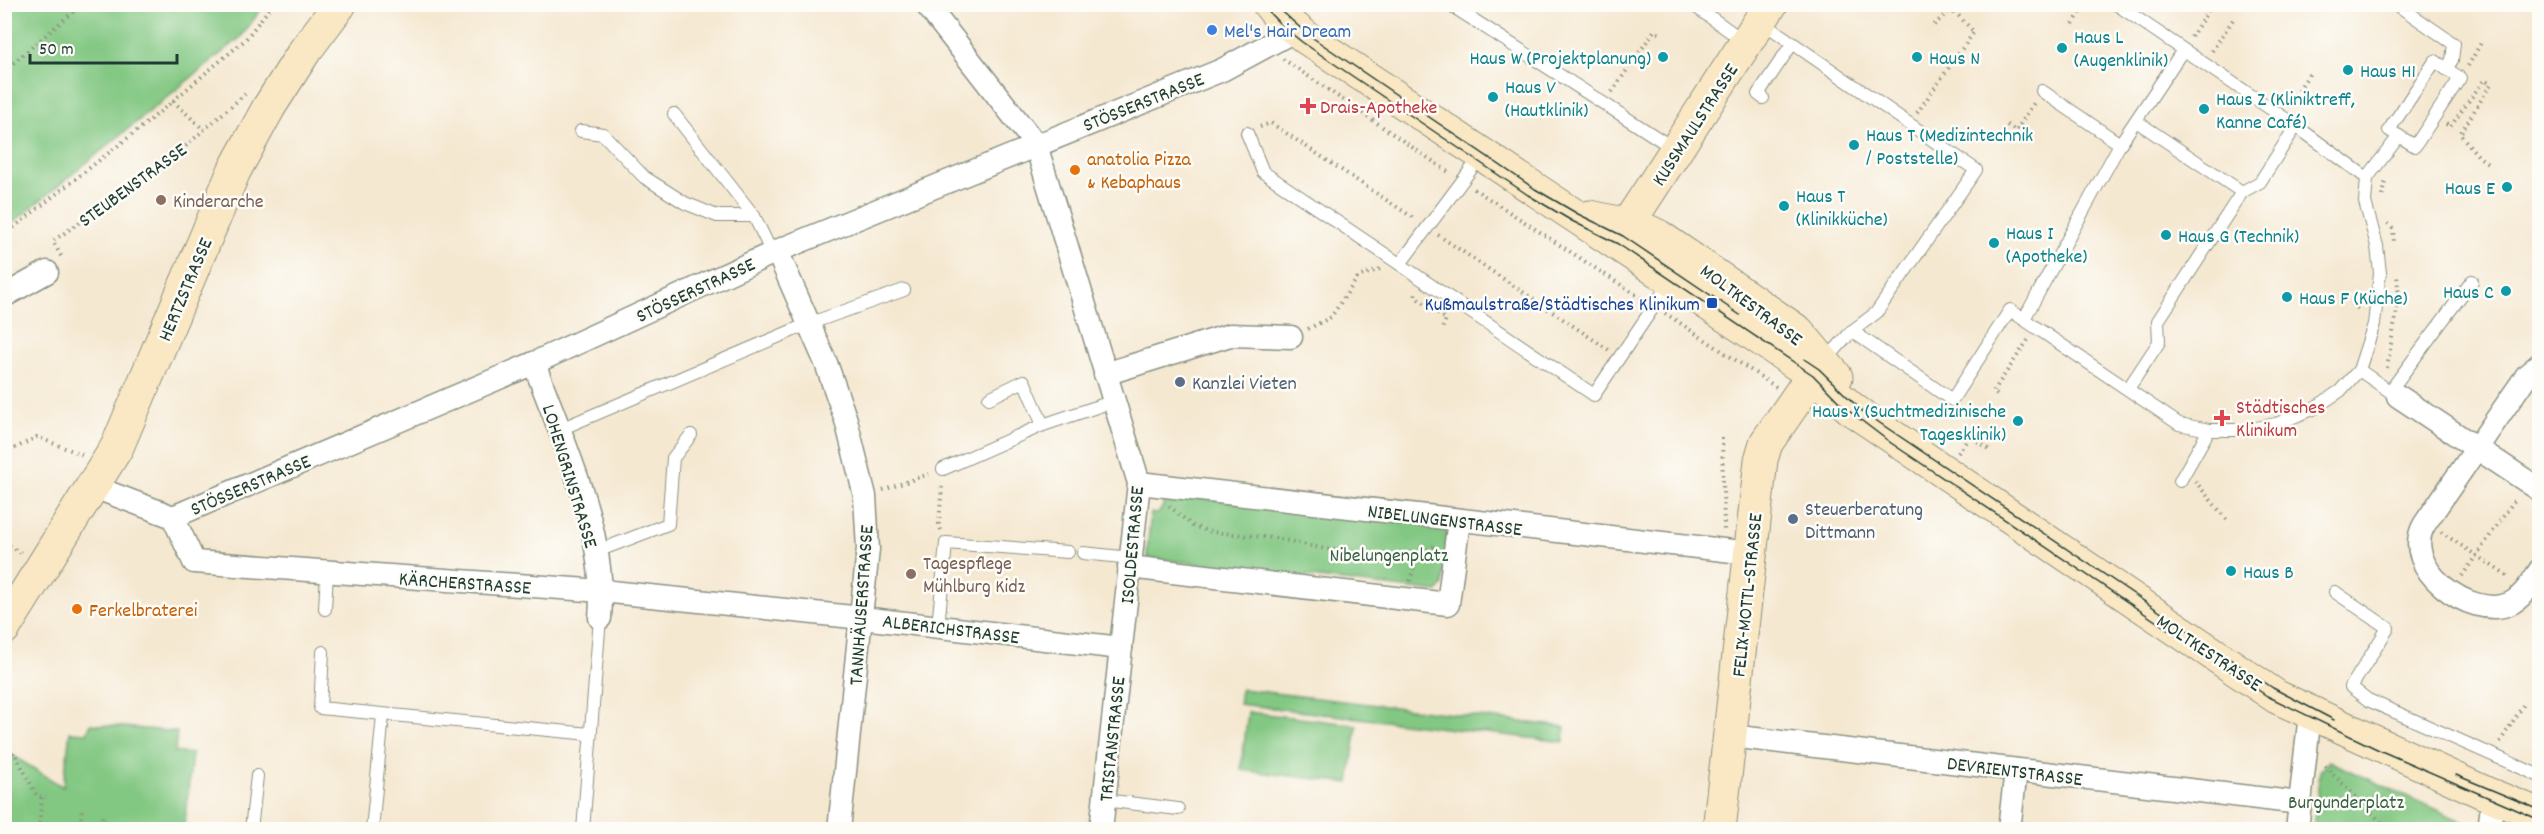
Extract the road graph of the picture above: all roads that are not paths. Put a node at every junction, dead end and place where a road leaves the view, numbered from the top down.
1 (340, 4) edge
2 (926, 4) edge
3 (1269, 4) edge
4 (1449, 4) edge
5 (1692, 4) edge
6 (2116, 4) edge
7 (2396, 4) edge
8 (1759, 23) edge
9 (1283, 38) junction
10 (1792, 44) junction
11 (2182, 50) junction
12 (2446, 69) junction
13 (2042, 92) road end
14 (1762, 98) dead end
15 (674, 114) dead end
16 (2136, 121) junction
17 (2296, 126) junction
18 (581, 131) dead end
19 (1247, 133) dead end
20 (2399, 136) junction
21 (2120, 144) junction
22 (1036, 145) junction
23 (1677, 151) junction
24 (1471, 168) junction
25 (2367, 178) junction
26 (2242, 192) junction
27 (754, 216) junction
28 (1623, 235) junction
29 (775, 252) junction
30 (1400, 264) junction
31 (47, 272) road end
32 (2472, 281) dead end
33 (904, 290) dead end
34 (1663, 293) junction
35 (4, 296) edge
36 (2024, 319) junction
37 (808, 324) junction
38 (1852, 330) junction
39 (1292, 337) dead end
40 (534, 363) junction
41 (2540, 364) edge
42 (2359, 370) junction
43 (1105, 374) junction
44 (1812, 376) junction
45 (2128, 389) junction
46 (2393, 394) junction
47 (989, 398) dead end
48 (1114, 401) junction
49 (1043, 425) junction
50 (558, 430) junction
51 (2210, 430) junction
52 (690, 435) dead end
53 (2476, 448) junction
54 (943, 469) road end
55 (100, 475) junction
56 (2180, 481) dead end
57 (1150, 484) junction
58 (2533, 486) edge
59 (173, 517) junction
60 (1458, 526) junction
61 (595, 552) junction
62 (1068, 552) dead end
63 (1736, 552) junction
64 (1083, 553) dead end
65 (1130, 563) junction
66 (2540, 570) edge
67 (327, 572) junction
68 (602, 591) junction
69 (2336, 592) dead end
70 (325, 609) dead end
71 (600, 618) joint
72 (862, 618) junction
73 (938, 627) junction
74 (4, 628) edge
75 (1121, 648) junction
76 (323, 652) dead end
77 (2310, 714) junction
78 (383, 715) junction
79 (590, 734) junction
80 (1730, 736) junction
81 (2016, 770) junction
82 (257, 776) dead end
83 (2540, 776) edge
84 (2493, 797) junction
85 (1104, 800) junction
86 (2300, 803) junction
87 (1178, 809) dead end
88 (2540, 815) edge
89 (251, 830) edge
90 (372, 830) edge
91 (583, 830) edge
92 (839, 830) edge
93 (1101, 830) edge
94 (1719, 830) edge
95 (2009, 830) edge
96 (2297, 830) edge
97 (2489, 830) edge

1 - 55 main road, HERTZSTRASSE
2 - 22 street
3 - 9 main road, MOLTKESTRASSE
4 - 23 lane
5 - 8 lane
6 - 11 lane
7 - 12 lane
8 - 10 lane
8 - 23 main road, KUSSMAULSTRASSE
9 - 22 street, STÖSSERSTRASSE
9 - 24 main road, MOLTKESTRASSE
10 - 14 lane
10 - 38 lane
11 - 16 lane
11 - 17 lane
12 - 20 lane
12 - 20 lane
13 - 21 lane
15 - 27 lane
16 - 21 lane
16 - 26 lane
17 - 25 lane
17 - 26 lane
18 - 27 lane
19 - 30 lane
20 - 25 lane
21 - 36 lane
22 - 29 street, STÖSSERSTRASSE
22 - 43 street, ISOLDESTRASSE
23 - 28 main road, KUSSMAULSTRASSE
24 - 28 main road, MOLTKESTRASSE
24 - 30 lane
25 - 42 lane
26 - 45 lane
27 - 29 lane
28 - 34 main road, MOLTKESTRASSE
28 - 44 main road, MOLTKESTRASSE
29 - 37 street, TANNHÄUSERSTRASSE
29 - 40 street, STÖSSERSTRASSE
30 - 34 lane
31 - 35 street
32 - 46 lane
33 - 37 lane
34 - 44 main road, MOLTKESTRASSE
36 - 38 lane
36 - 45 lane
37 - 50 lane
37 - 72 street, TANNHÄUSERSTRASSE
38 - 44 lane
39 - 43 street
40 - 50 street, LOHENGRINSTRASSE
40 - 59 street, STÖSSERSTRASSE
41 - 53 street
42 - 46 lane
42 - 51 lane
43 - 48 street, ISOLDESTRASSE
44 - 63 main road, FELIX-MOTTL-STRASSE
44 - 77 main road, MOLTKESTRASSE
45 - 51 lane
46 - 53 street
47 - 49 lane
48 - 49 lane
48 - 57 street, ISOLDESTRASSE
49 - 54 lane
50 - 61 street, LOHENGRINSTRASSE
51 - 56 lane
52 - 61 lane
53 - 58 street
53 - 66 street
55 - 59 street, STÖSSERSTRASSE
55 - 74 main road, HERTZSTRASSE
57 - 60 street, NIBELUNGENSTRASSE
57 - 65 street, ISOLDESTRASSE
59 - 67 street, KÄRCHERSTRASSE
60 - 63 street, NIBELUNGENSTRASSE
60 - 65 street
61 - 68 street, LOHENGRINSTRASSE
62 - 73 lane
63 - 80 main road, FELIX-MOTTL-STRASSE
64 - 65 lane
65 - 75 street, ISOLDESTRASSE
67 - 68 street, KÄRCHERSTRASSE
67 - 70 lane
68 - 71 street, LOHENGRINSTRASSE
68 - 72 street, ALBERICHSTRASSE
69 - 83 lane
71 - 79 lane, LOHENGRINSTRASSE
72 - 73 street, ALBERICHSTRASSE
72 - 92 street, TANNHÄUSERSTRASSE
73 - 75 street, ALBERICHSTRASSE
75 - 85 street, TRISTANSTRASSE
76 - 78 lane
77 - 84 main road, MOLTKESTRASSE
77 - 86 street
78 - 79 lane
78 - 90 lane
79 - 91 lane, LOHENGRINSTRASSE
80 - 81 street, DEVRIENTSTRASSE
80 - 94 main road, FELIX-MOTTL-STRASSE
81 - 86 street, DEVRIENTSTRASSE
81 - 95 street
82 - 89 lane
84 - 88 main road, MOLTKESTRASSE
84 - 97 street
85 - 87 lane
85 - 93 street, TRISTANSTRASSE
86 - 96 street

